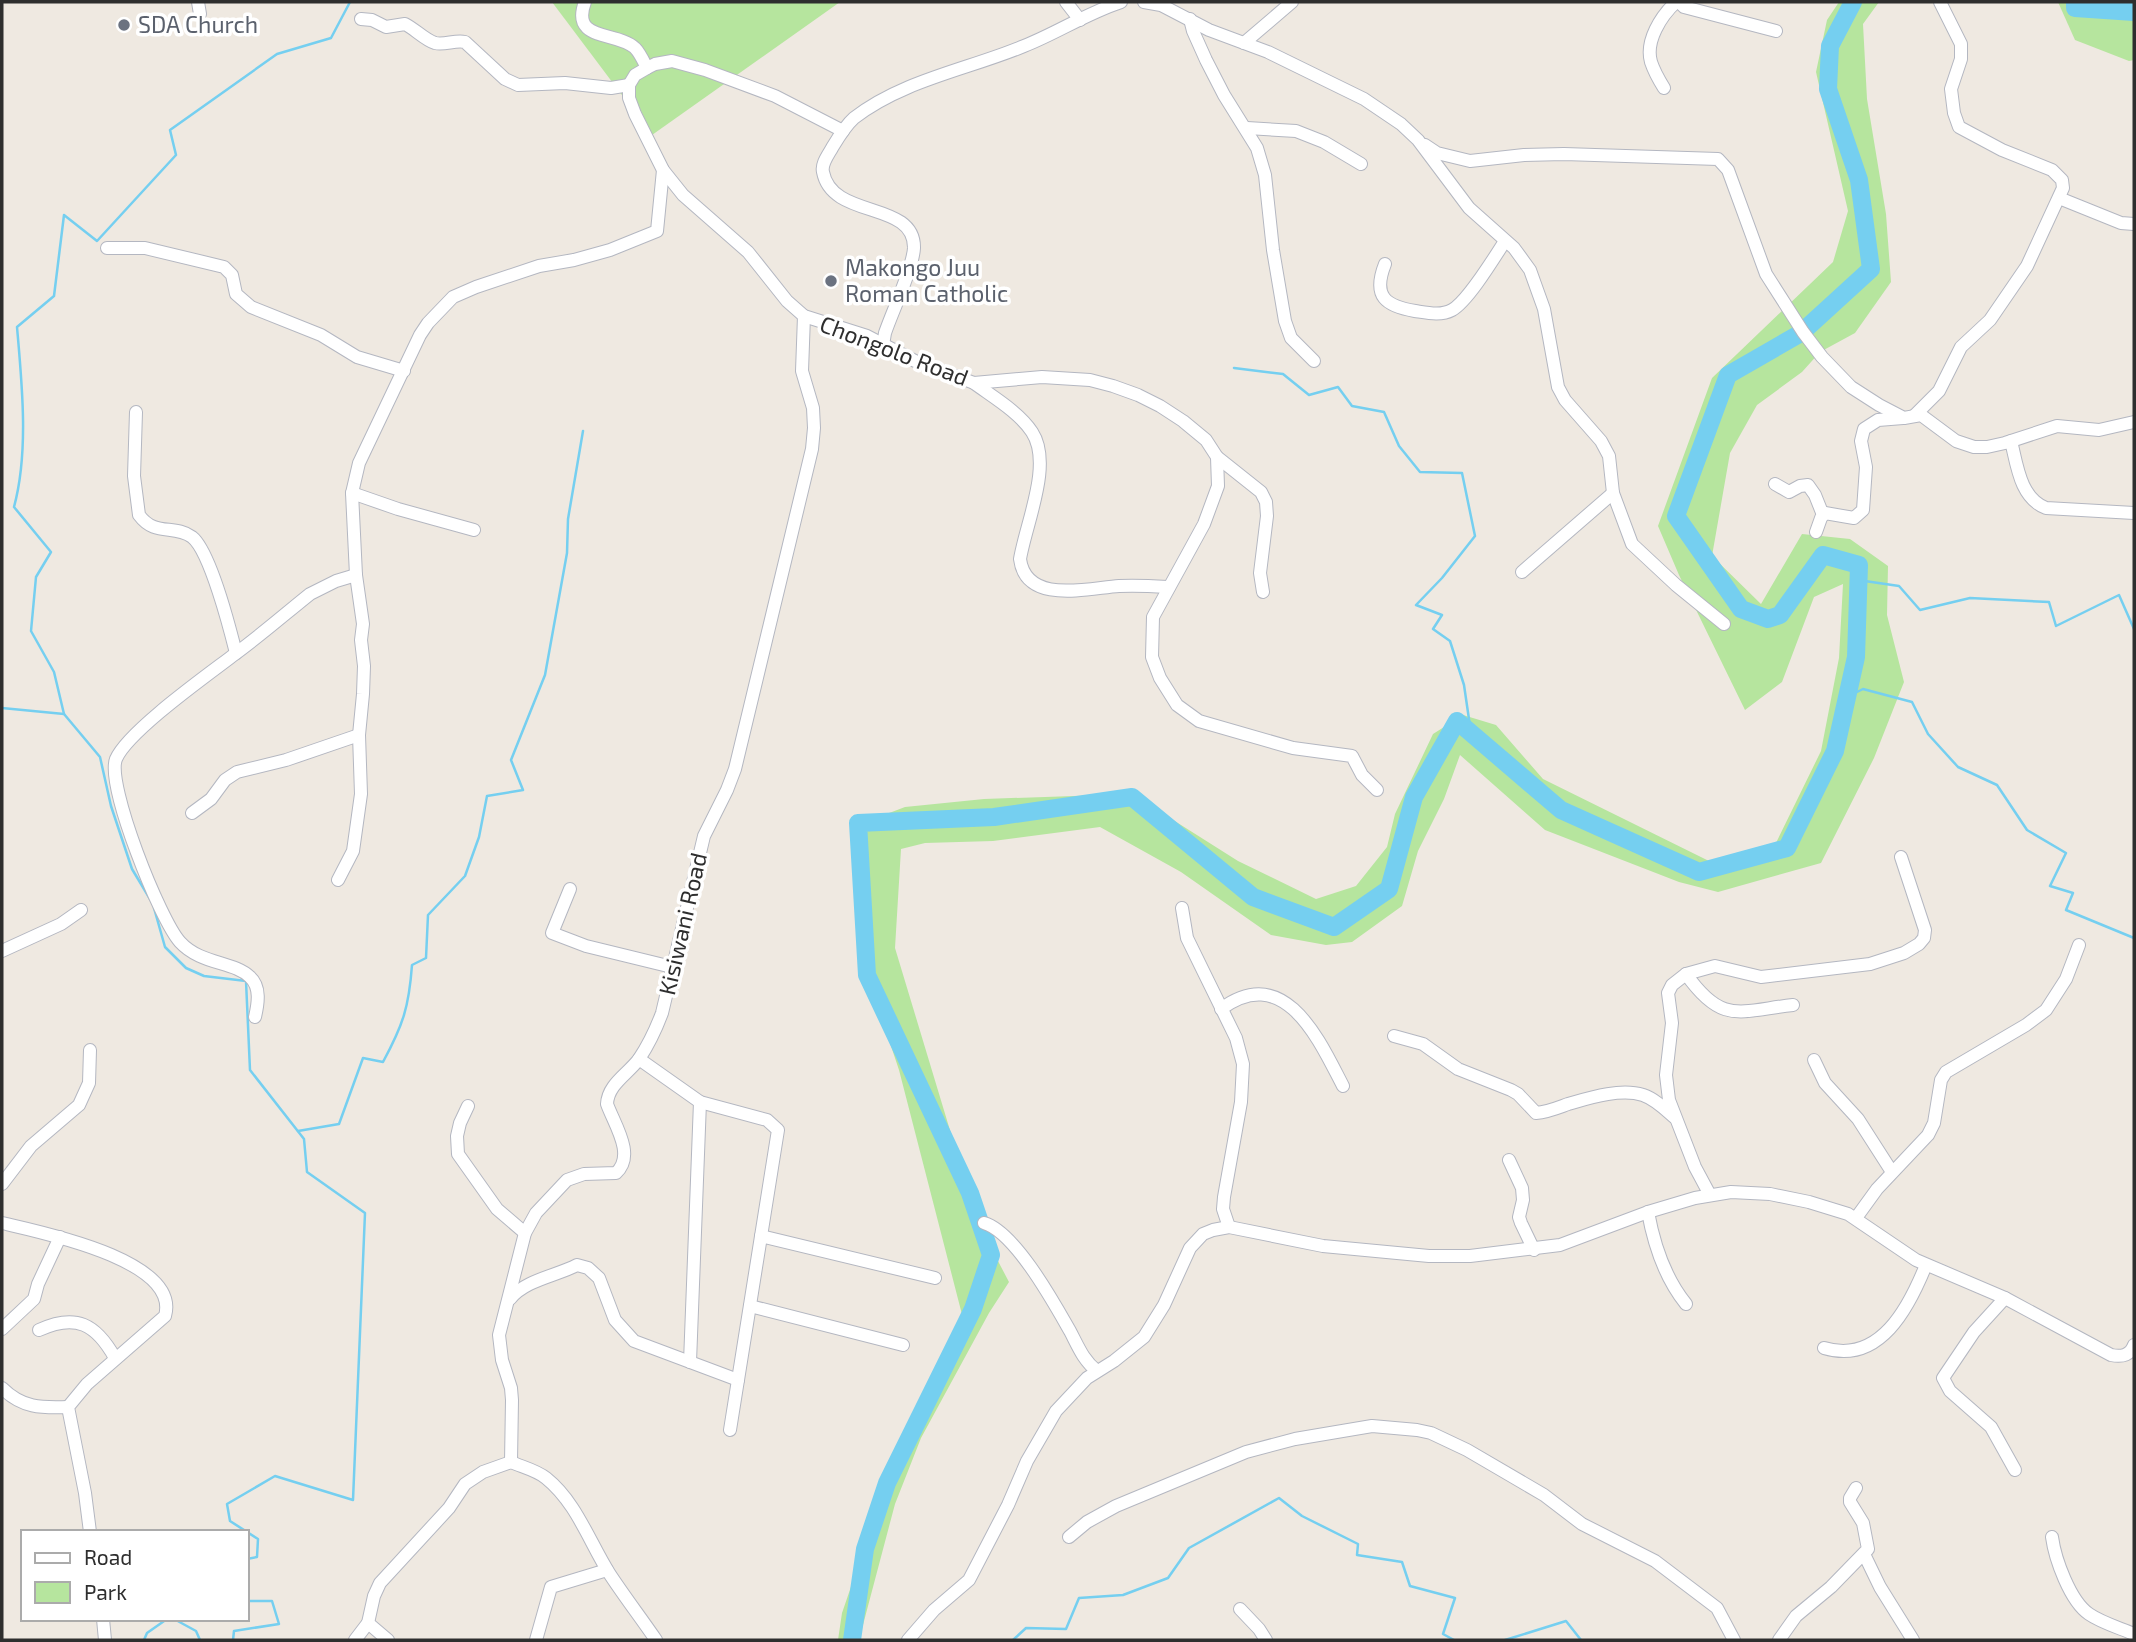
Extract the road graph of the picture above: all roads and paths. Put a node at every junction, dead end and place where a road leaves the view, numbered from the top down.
1 (585, 2) edge
2 (1066, 2) edge
3 (1121, 2) edge
4 (1144, 2) edge
5 (1292, 2) edge
6 (1678, 2) edge
7 (1940, 2) edge
8 (1102, 5) edge
9 (361, 19) dead end
10 (1190, 19) junction
11 (1080, 20) junction
12 (1776, 31) dead end
13 (1244, 43) junction
14 (647, 68) junction
15 (629, 85) junction
16 (1664, 88) dead end
17 (1247, 128) junction
18 (843, 131) junction
19 (1418, 140) junction
20 (1361, 164) dead end
21 (663, 170) junction
22 (2059, 198) junction
23 (2134, 224) edge
24 (1505, 241) junction
25 (107, 248) dead end
26 (1385, 264) dead end
27 (804, 316) junction
28 (883, 345) junction
29 (1314, 360) dead end
30 (404, 371) junction
31 (974, 383) junction
32 (136, 412) dead end
33 (1909, 416) junction
34 (2134, 422) edge
35 (2011, 441) junction
36 (1217, 457) junction
37 (1775, 484) dead end
38 (352, 493) junction
39 (1613, 493) junction
40 (2134, 513) edge
41 (1823, 515) junction
42 (474, 530) dead end
43 (1816, 532) dead end
44 (1522, 572) dead end
45 (356, 575) junction
46 (1169, 587) junction
47 (1263, 592) dead end
48 (1724, 624) dead end
49 (236, 653) junction
50 (359, 735) junction
51 (1377, 790) dead end
52 (192, 813) dead end
53 (1901, 857) dead end
54 (338, 880) dead end
55 (570, 889) dead end
56 (1182, 908) dead end
57 (82, 910) dead end
58 (2079, 945) dead end
59 (2, 951) edge
60 (672, 967) junction
61 (1686, 974) junction
62 (1793, 1005) dead end
63 (1221, 1009) junction
64 (255, 1017) dead end
65 (1394, 1036) dead end
66 (90, 1050) dead end
67 (639, 1059) junction
68 (1814, 1060) dead end
69 (1343, 1086) dead end
70 (700, 1102) junction
71 (468, 1106) dead end
72 (1674, 1117) junction
73 (1509, 1160) dead end
74 (1892, 1172) junction
75 (2, 1185) edge
76 (1710, 1195) junction
77 (1648, 1212) junction
78 (1856, 1217) junction
79 (2, 1223) edge
80 (984, 1223) dead end
81 (1229, 1227) junction
82 (525, 1233) junction
83 (761, 1236) junction
84 (60, 1237) junction
85 (1534, 1250) junction
86 (1926, 1265) junction
87 (935, 1278) dead end
88 (2005, 1298) junction
89 (1686, 1304) dead end
90 (506, 1305) junction
91 (750, 1306) junction
92 (2, 1329) edge
93 (39, 1330) dead end
94 (903, 1345) dead end
95 (2134, 1345) edge
96 (1824, 1348) dead end
97 (115, 1358) junction
98 (690, 1362) junction
99 (1097, 1371) junction
100 (738, 1380) junction
101 (2, 1388) edge
102 (68, 1407) junction
103 (730, 1430) dead end
104 (511, 1462) junction
105 (2015, 1470) dead end
106 (1856, 1488) dead end
107 (90, 1530) edge
108 (1069, 1537) dead end
109 (2052, 1537) dead end
110 (1864, 1554) junction
111 (607, 1570) junction
112 (1241, 1609) dead end
113 (103, 1621) edge
114 (368, 1623) junction
115 (2134, 1634) edge
116 (105, 1640) edge
117 (355, 1640) edge
118 (388, 1640) edge
119 (536, 1640) edge
120 (656, 1640) edge
121 (908, 1640) edge
122 (1266, 1640) edge
123 (1734, 1640) edge
124 (1779, 1640) edge
125 (1913, 1640) edge

1 - 14 street
2 - 11 street
3 - 8 street
4 - 10 street
5 - 13 street
6 - 12 street
6 - 16 street
7 - 22 street
8 - 11 street
9 - 15 street
10 - 13 street
10 - 17 street
11 - 18 street
13 - 19 street
14 - 15 street
14 - 18 street
15 - 21 street
17 - 20 street
17 - 29 street
18 - 28 street
19 - 24 street
19 - 33 street
21 - 27 street
21 - 30 street
22 - 23 street
22 - 33 street
24 - 26 street
24 - 39 street
25 - 30 street
27 - 28 street, Chongolo Road
27 - 60 street, Kisiwani Road
28 - 31 street, Chongolo Road
30 - 38 street
31 - 36 street, Chongolo Road
31 - 46 street
32 - 49 street
33 - 35 street
33 - 41 street
34 - 35 street
35 - 40 street
36 - 46 street
36 - 47 street, Chongolo Road
37 - 41 street
38 - 42 street
38 - 45 street
39 - 44 street
39 - 48 street
41 - 43 street
45 - 49 street
45 - 50 street
46 - 51 street
49 - 64 street
50 - 52 street
50 - 54 street
53 - 61 street
55 - 60 street
56 - 63 street
57 - 59 street
58 - 74 street
60 - 67 street, Kisiwani Road
61 - 62 street
61 - 72 street
63 - 69 street
63 - 81 street
65 - 72 street
66 - 75 street
67 - 70 street
67 - 82 street, Kisiwani Road
68 - 74 street
70 - 83 street
70 - 98 street
71 - 82 street
72 - 76 street
73 - 85 street
74 - 78 street
76 - 77 street
76 - 78 street
77 - 85 street
77 - 89 street
78 - 86 street
79 - 84 street
80 - 99 street
81 - 85 street
81 - 99 street
82 - 90 street, Kisiwani Road
83 - 87 street
83 - 91 street
84 - 92 street
84 - 97 street
86 - 88 street
86 - 96 street
88 - 95 street
88 - 105 street
90 - 98 street
90 - 104 street, Kisiwani Road
91 - 94 street
91 - 100 street
93 - 97 street
97 - 102 street
98 - 100 street
99 - 121 street
100 - 103 street
101 - 102 street
102 - 107 street
104 - 111 street
104 - 114 street
106 - 110 street
108 - 123 street
109 - 115 street
110 - 124 street
110 - 125 street
111 - 119 street
111 - 120 street
112 - 122 street
113 - 116 street
114 - 117 street
114 - 118 street

